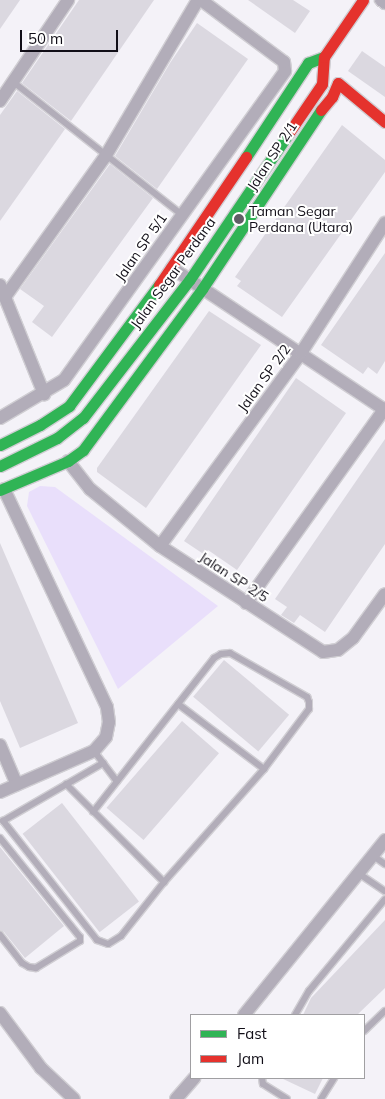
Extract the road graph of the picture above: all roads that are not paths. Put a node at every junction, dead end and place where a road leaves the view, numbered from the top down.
1 (68, 0) edge
2 (200, 0) edge
3 (363, 0) edge
4 (381, 0) edge
5 (385, 3) edge
6 (324, 56) junction
7 (12, 81) junction
8 (0, 101) edge
9 (385, 122) edge
10 (105, 157) junction
11 (182, 215) junction
12 (385, 223) edge
13 (172, 268) junction
14 (190, 279) junction
15 (0, 285) edge
16 (202, 289) junction
17 (3, 298) edge
18 (301, 353) junction
19 (44, 394) junction
20 (385, 409) edge
21 (0, 418) edge
22 (0, 445) edge
23 (68, 461) junction
24 (0, 466) edge
25 (2, 490) edge
26 (160, 546) junction
27 (385, 594) edge
28 (246, 603) junction
29 (178, 704) junction
30 (0, 745) edge
31 (94, 751) junction
32 (103, 764) junction
33 (264, 769) junction
34 (117, 782) junction
35 (66, 784) junction
36 (17, 785) junction
37 (0, 792) edge
38 (93, 812) junction
39 (0, 838) edge
40 (385, 840) edge
41 (372, 855) junction
42 (385, 864) edge
43 (358, 873) junction
44 (164, 882) junction
45 (385, 891) edge
46 (385, 899) edge
47 (0, 934) edge
48 (385, 1011) edge
49 (0, 1013) edge
50 (245, 1014) edge
51 (296, 1014) edge
52 (365, 1031) edge
53 (193, 1079) edge
54 (262, 1079) edge
55 (333, 1079) edge
56 (74, 1099) edge
57 (176, 1099) edge
58 (287, 1099) edge
59 (321, 1099) edge

1 - 7 street
2 - 10 street
2 - 11 street, Jalan SP 5/1
3 - 6 street, Jalan Segar Perdana
4 - 5 street
6 - 13 street, Jalan Segar Perdana
6 - 14 street, Jalan Segar Perdana
7 - 8 street
7 - 10 lane
9 - 16 street, Jalan SP 2/1
10 - 11 lane
10 - 17 street
11 - 19 street, Jalan SP 5/1
12 - 18 street, Jalan SP 2/2
13 - 14 street
13 - 22 street, Jalan Segar Perdana
14 - 16 street
14 - 24 street, Jalan Segar Perdana
15 - 17 street
16 - 18 street
16 - 23 street, Jalan SP 2/1
17 - 19 street
18 - 20 street
18 - 26 street, Jalan SP 2/2
19 - 21 street, Jalan SP 5/1
20 - 28 street
23 - 25 street, Jalan SP 2/1
23 - 26 street, Jalan SP 2/5
25 - 31 street
26 - 28 street, Jalan SP 2/5
27 - 28 street, Jalan SP 2/5
29 - 33 lane
29 - 33 lane
29 - 34 lane
30 - 36 street
31 - 32 lane
31 - 36 street
32 - 34 lane
32 - 35 lane
33 - 44 lane
34 - 38 lane
35 - 38 lane
35 - 44 lane
36 - 37 street
38 - 44 lane
39 - 47 lane
40 - 41 street
41 - 42 lane
41 - 43 street
43 - 45 lane
43 - 50 street
46 - 51 lane
48 - 52 lane
49 - 56 street
53 - 57 street
54 - 58 lane
55 - 59 lane

